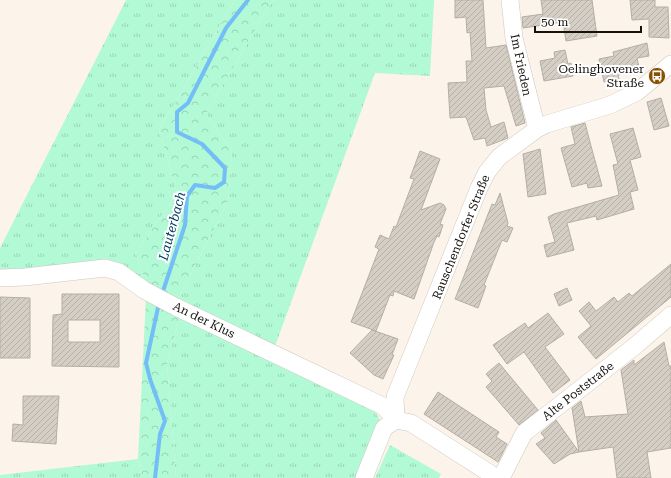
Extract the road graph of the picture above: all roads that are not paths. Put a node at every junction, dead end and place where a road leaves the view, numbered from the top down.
1 (510, 0) edge
2 (671, 64) edge
3 (537, 129) junction
4 (0, 278) edge
5 (671, 315) edge
6 (396, 420) junction
7 (364, 478) edge
8 (497, 478) edge
9 (501, 478) edge

1 - 3 street, Im Frieden
2 - 3 street, Rauschendorfer Straße
3 - 6 street, Rauschendorfer Straße
4 - 6 street, An der Klus
5 - 9 street, Alte Poststraße
6 - 7 street
6 - 8 street

